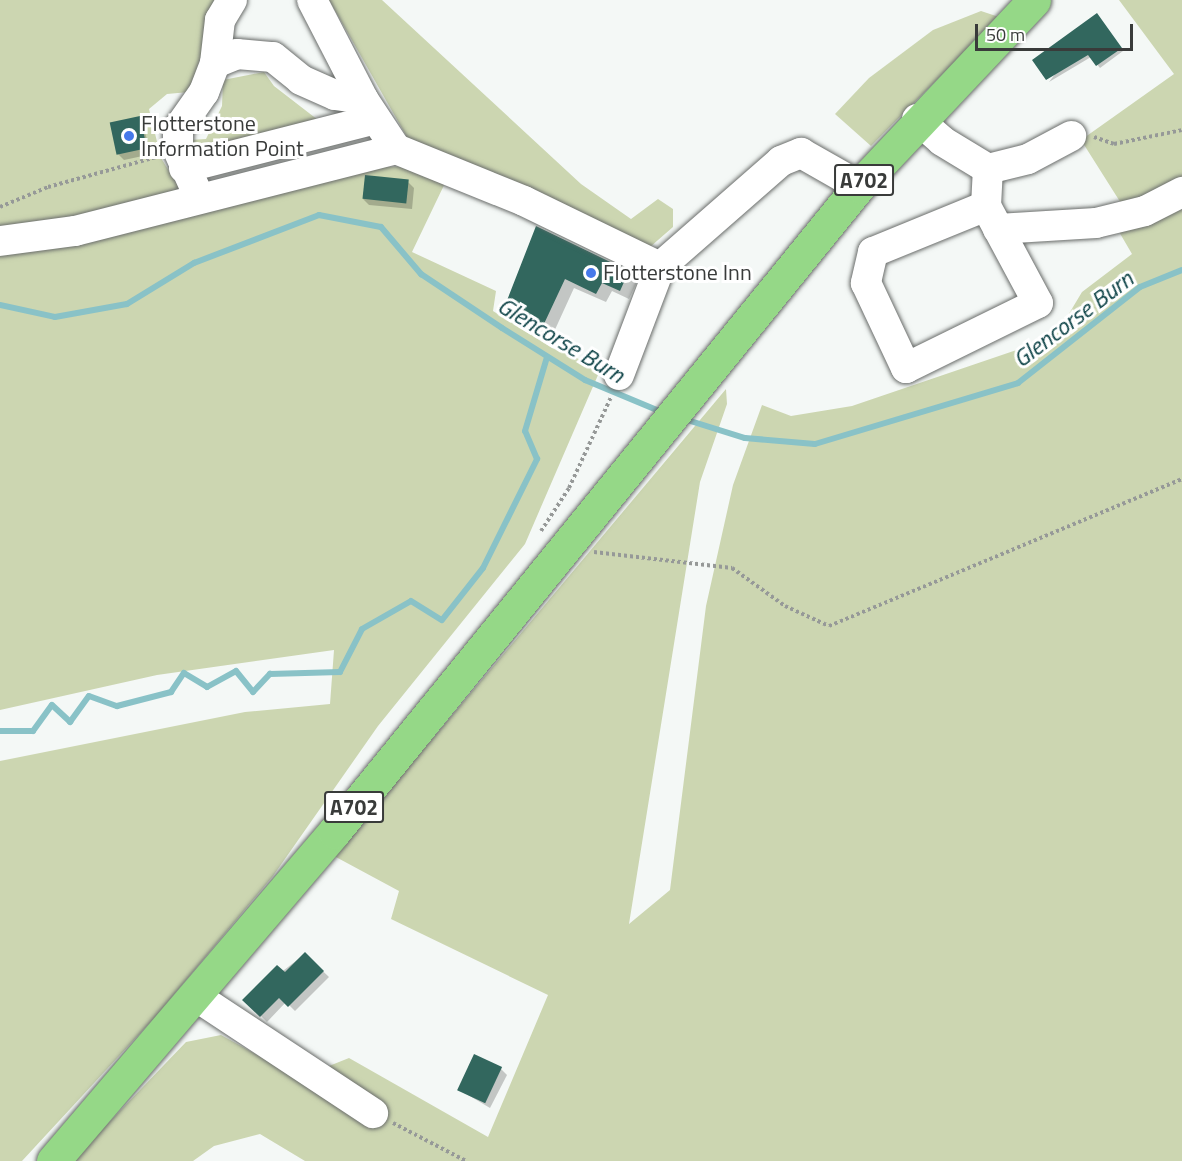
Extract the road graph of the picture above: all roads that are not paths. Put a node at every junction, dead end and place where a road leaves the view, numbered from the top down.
1 (232, 0) edge
2 (312, 0) edge
3 (1034, 0) edge
4 (215, 63) junction
5 (368, 110) junction
6 (917, 119) junction
7 (1080, 135) road end
8 (396, 149) junction
9 (182, 159) junction
10 (988, 169) junction
11 (859, 186) junction
12 (1182, 192) edge
13 (199, 197) junction
14 (992, 218) junction
15 (0, 241) edge
16 (660, 267) junction
17 (619, 375) dead end
18 (197, 997) junction
19 (373, 1113) road end
20 (53, 1161) edge

1 - 4 lane
2 - 5 lane
3 - 6 highway, A702
4 - 5 lane
4 - 9 lane
5 - 8 lane
5 - 9 lane
6 - 10 lane
6 - 11 highway, A702
7 - 10 lane
8 - 13 lane
8 - 16 lane
9 - 13 lane
10 - 14 lane
11 - 16 lane
11 - 18 highway, A702
12 - 14 lane
13 - 15 lane
14 - 14 lane
16 - 17 lane
18 - 19 lane
18 - 20 highway, A702

